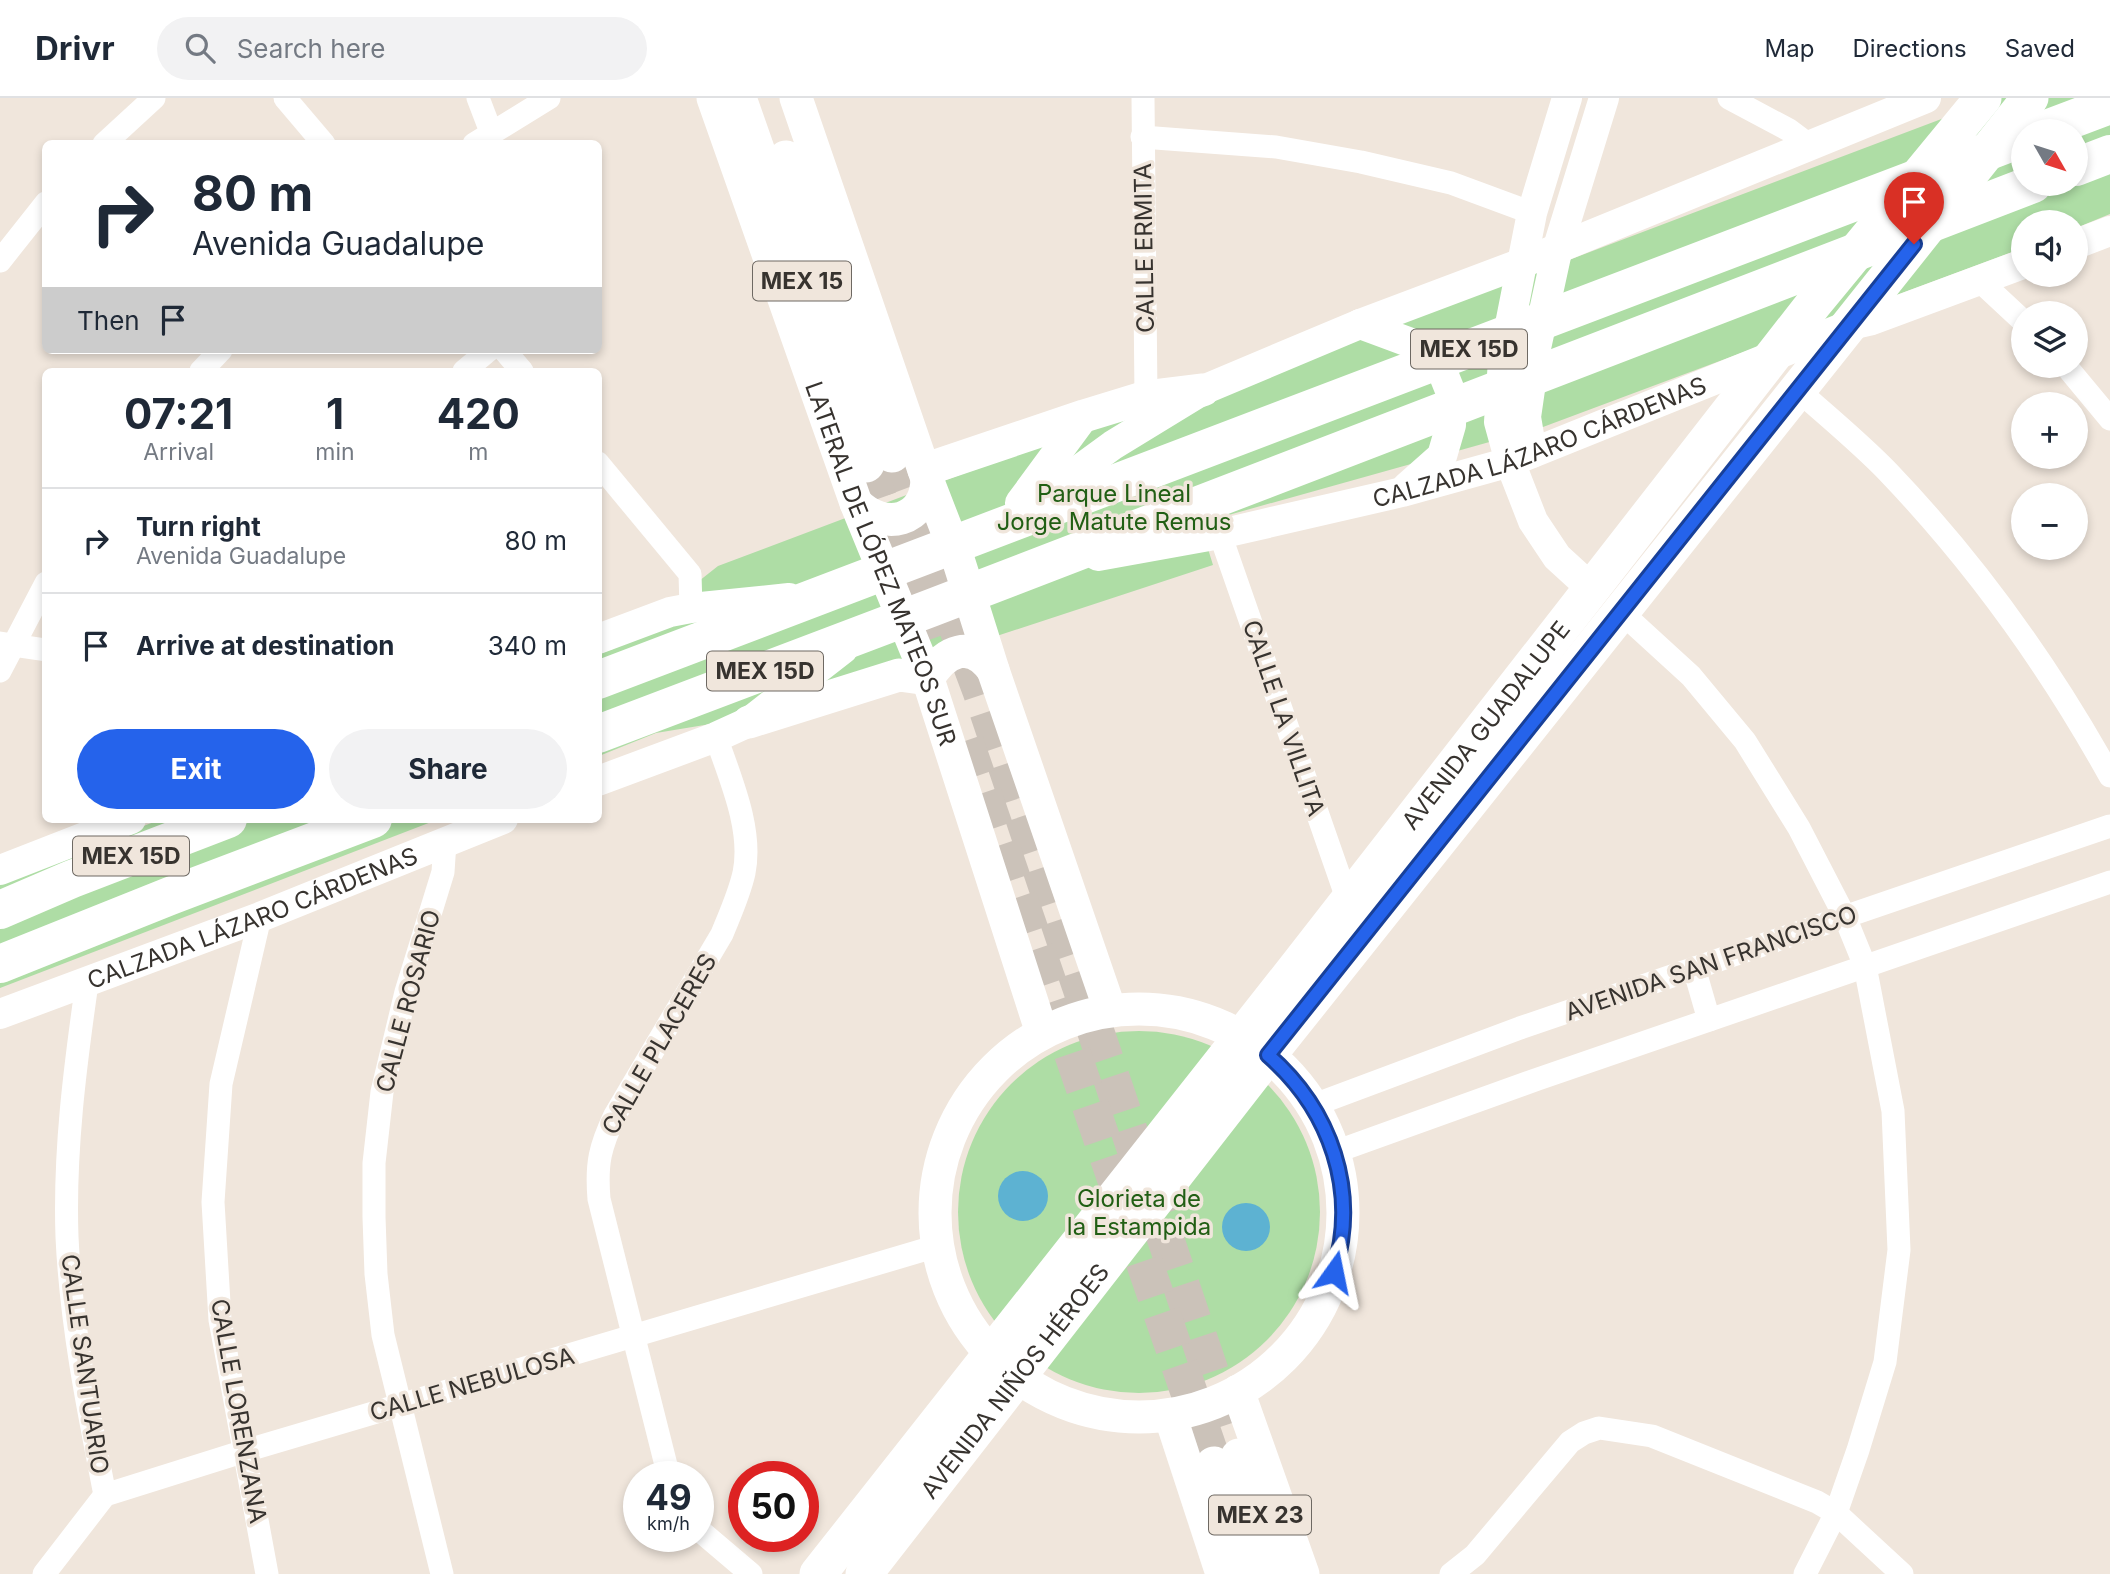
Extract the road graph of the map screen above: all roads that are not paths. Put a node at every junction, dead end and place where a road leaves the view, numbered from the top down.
1 (154, 98) edge
2 (285, 98) edge
3 (478, 98) edge
4 (549, 98) edge
5 (713, 98) edge
6 (738, 98) edge
7 (764, 98) edge
8 (796, 98) edge
9 (1143, 98) edge
10 (1567, 98) edge
11 (1604, 98) edge
12 (1729, 98) edge
13 (1926, 98) edge
14 (1983, 98) edge
15 (2030, 98) edge
16 (2081, 98) edge
17 (2110, 105) edge
18 (2073, 119) edge
19 (1142, 137) junction
20 (482, 138) edge
21 (108, 140) edge
22 (321, 140) edge
23 (2011, 143) edge
24 (1810, 145) junction
25 (2110, 154) edge
26 (2088, 162) edge
27 (2110, 164) edge
28 (2011, 192) edge
29 (42, 208) edge
30 (1532, 213) junction
31 (2110, 231) edge
32 (2088, 239) edge
33 (1559, 247) junction
34 (0, 261) edge
35 (1522, 263) junction
36 (2011, 269) edge
37 (1980, 281) junction
38 (2011, 310) edge
39 (1360, 324) junction
40 (1850, 325) junction
41 (216, 354) edge
42 (484, 354) edge
43 (507, 354) edge
44 (1774, 356) junction
45 (204, 368) edge
46 (468, 368) edge
47 (519, 368) edge
48 (2076, 378) edge
49 (1203, 390) junction
50 (1798, 390) junction
51 (1146, 397) junction
52 (1084, 415) junction
53 (2110, 419) edge
54 (1521, 457) junction
55 (902, 467) junction
56 (602, 468) edge
57 (1402, 492) junction
58 (856, 503) junction
59 (1003, 526) junction
60 (1220, 534) junction
61 (962, 569) junction
62 (42, 589) edge
63 (1592, 589) junction
64 (894, 597) junction
65 (691, 608) junction
66 (1621, 612) junction
67 (602, 638) edge
68 (7, 644) edge
69 (42, 649) edge
70 (993, 670) junction
71 (0, 671) edge
72 (602, 678) edge
73 (928, 679) junction
74 (749, 722) junction
75 (602, 732) edge
76 (716, 737) junction
77 (2110, 776) edge
78 (602, 779) edge
79 (121, 823) edge
80 (218, 823) edge
81 (363, 823) edge
82 (488, 823) edge
83 (2110, 826) edge
84 (445, 842) junction
85 (0, 870) edge
86 (2110, 882) edge
87 (1348, 901) junction
88 (0, 910) edge
89 (260, 917) junction
90 (1845, 917) junction
91 (0, 964) edge
92 (1865, 966) junction
93 (1693, 968) junction
94 (87, 983) junction
95 (1110, 1010) junction
96 (0, 1014) edge
97 (1709, 1020) junction
98 (1042, 1033) junction
99 (1256, 1045) junction
100 (1314, 1105) junction
101 (1335, 1152) junction
102 (937, 1246) junction
103 (633, 1337) junction
104 (1004, 1366) junction
105 (1238, 1391) junction
106 (400, 1405) junction
107 (1170, 1415) junction
108 (244, 1451) junction
109 (665, 1461) edge
110 (104, 1494) junction
111 (1836, 1513) junction
112 (714, 1543) edge
113 (44, 1574) edge
114 (267, 1574) edge
115 (442, 1574) edge
116 (751, 1574) edge
117 (818, 1574) edge
118 (864, 1574) edge
119 (1222, 1574) edge
120 (1251, 1574) edge
121 (1280, 1574) edge
122 (1303, 1574) edge
123 (1451, 1574) edge
124 (1805, 1574) edge
125 (1902, 1574) edge

1 - 21 street
2 - 22 street
3 - 20 street
4 - 20 street
5 - 58 main road, LATERAL DE LÓPEZ MATEOS SUR
6 - 55 main road, MEX 15
7 - 55 main road, MEX 15
8 - 55 main road
9 - 19 street, CALLE ERMITA
10 - 30 street
11 - 33 street
12 - 24 street
13 - 24 street, CALZADA LÁZARO CÁRDENAS
14 - 44 main road, AVENIDA GUADALUPE
15 - 40 main road, AVENIDA GUADALUPE
16 - 27 street
17 - 18 highway
19 - 30 street
19 - 51 street, CALLE ERMITA
23 - 72 highway, MEX 15D
24 - 33 street, CALZADA LÁZARO CÁRDENAS
25 - 26 highway
28 - 75 highway, MEX 15D
29 - 34 street
30 - 35 street
31 - 32 street
33 - 35 street, CALZADA LÁZARO CÁRDENAS
33 - 54 street
35 - 39 street, CALZADA LÁZARO CÁRDENAS
35 - 54 street
36 - 37 street, CALZADA LÁZARO CÁRDENAS
37 - 38 street
37 - 40 street, CALZADA LÁZARO CÁRDENAS
39 - 49 street, CALZADA LÁZARO CÁRDENAS
39 - 57 street
40 - 44 street, CALZADA LÁZARO CÁRDENAS
40 - 50 main road, AVENIDA GUADALUPE
41 - 45 street
42 - 46 street
43 - 47 street
44 - 54 street, CALZADA LÁZARO CÁRDENAS
44 - 63 main road, AVENIDA GUADALUPE
48 - 53 street
49 - 51 main road
49 - 59 street, CALZADA LÁZARO CÁRDENAS
50 - 66 main road, AVENIDA GUADALUPE
50 - 77 street
51 - 52 main road
52 - 55 main road
52 - 59 street
54 - 57 street, CALZADA LÁZARO CÁRDENAS
54 - 63 street
55 - 58 main road
55 - 61 main road
56 - 65 street
57 - 60 street, CALZADA LÁZARO CÁRDENAS
58 - 64 main road, LATERAL DE LÓPEZ MATEOS SUR
59 - 61 street, CALZADA LÁZARO CÁRDENAS
60 - 61 street, CALZADA LÁZARO CÁRDENAS
60 - 87 street, CALLE LA VILLITA
61 - 64 street, CALZADA LÁZARO CÁRDENAS
61 - 70 main road
62 - 68 street
63 - 87 main road, AVENIDA GUADALUPE
64 - 65 street, CALZADA LÁZARO CÁRDENAS
64 - 73 main road, LATERAL DE LÓPEZ MATEOS SUR
64 - 74 street, CALZADA LÁZARO CÁRDENAS
65 - 67 street, CALZADA LÁZARO CÁRDENAS
66 - 90 street
66 - 99 main road, AVENIDA GUADALUPE
68 - 69 street
68 - 71 street
70 - 73 main road
70 - 95 main road
73 - 74 main road
73 - 98 main road, LATERAL DE LÓPEZ MATEOS SUR
74 - 76 street, CALZADA LÁZARO CÁRDENAS
76 - 78 street, CALZADA LÁZARO CÁRDENAS
76 - 103 street, CALLE PLACERES
79 - 85 street
80 - 88 highway, MEX 15D
81 - 91 highway, CALZADA LÁZARO CÁRDENAS / MEX 15D
82 - 84 street, CALZADA LÁZARO CÁRDENAS
83 - 90 street, AVENIDA SAN FRANCISCO
84 - 89 street, CALZADA LÁZARO CÁRDENAS
84 - 106 street, CALLE ROSARIO
86 - 92 street
87 - 99 main road, AVENIDA GUADALUPE
89 - 94 street, CALZADA LÁZARO CÁRDENAS
89 - 108 street, CALLE LORENZANA
90 - 92 street
90 - 93 street, AVENIDA SAN FRANCISCO
92 - 97 street
92 - 111 street
93 - 97 street
93 - 100 street, AVENIDA SAN FRANCISCO
94 - 96 street, CALZADA LÁZARO CÁRDENAS
94 - 110 street, CALLE SANTUARIO
95 - 98 main road
95 - 99 main road
97 - 101 street
98 - 102 main road
99 - 100 main road
99 - 104 main road, AVENIDA NIÑOS HÉROES
100 - 101 main road
101 - 105 main road
102 - 103 street, CALLE NEBULOSA
102 - 104 main road
103 - 106 street, CALLE NEBULOSA
103 - 109 street, CALLE PLACERES
104 - 107 main road
104 - 117 main road, AVENIDA NIÑOS HÉROES
104 - 118 main road, AVENIDA NIÑOS HÉROES
105 - 107 main road
105 - 122 main road
106 - 108 street, CALLE NEBULOSA
106 - 115 street, CALLE ROSARIO
107 - 119 main road
108 - 110 street, CALLE NEBULOSA
108 - 114 street, CALLE LORENZANA
110 - 113 street
111 - 123 street
111 - 124 street
111 - 125 street
112 - 116 street
120 - 121 main road, MEX 23

